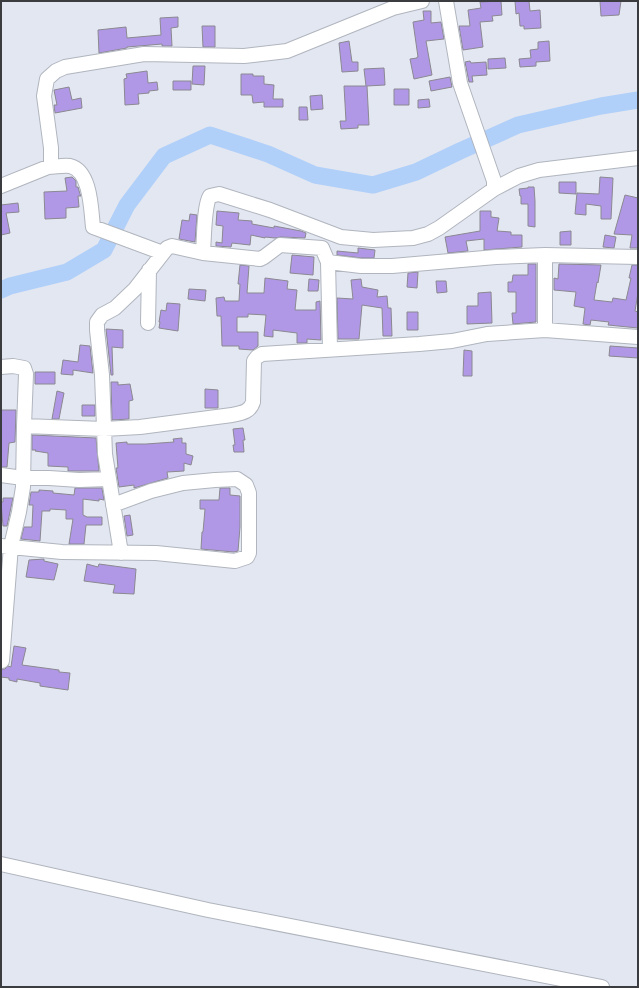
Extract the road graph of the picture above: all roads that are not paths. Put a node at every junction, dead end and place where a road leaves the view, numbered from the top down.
1 (422, 1) edge
2 (446, 1) edge
3 (638, 158) edge
4 (48, 168) junction
5 (494, 185) junction
6 (1, 186) edge
7 (162, 253) junction
8 (203, 253) junction
9 (545, 255) junction
10 (638, 257) edge
11 (328, 262) junction
12 (149, 270) junction
13 (148, 323) dead end
14 (545, 330) junction
15 (638, 337) edge
16 (330, 349) junction
17 (1, 367) edge
18 (24, 426) junction
19 (104, 429) junction
20 (1, 475) edge
21 (23, 478) junction
22 (109, 479) junction
23 (113, 505) junction
24 (6, 546) edge
25 (121, 552) junction
26 (3, 617) edge
27 (2, 661) edge
28 (1, 864) edge
29 (602, 987) edge

1 - 4 street
2 - 5 street
3 - 5 street
4 - 6 street
4 - 7 street
5 - 8 street
7 - 8 street
7 - 12 street
8 - 11 street
9 - 10 street
9 - 11 street
9 - 14 street
11 - 16 street
12 - 13 street
12 - 19 street
14 - 15 street
14 - 16 street
16 - 19 street
17 - 18 street
18 - 19 street
18 - 21 street
19 - 22 street
20 - 21 street
21 - 22 street
21 - 24 street
22 - 23 street
23 - 25 street
23 - 25 street
24 - 25 street
24 - 26 street
26 - 27 street
28 - 29 street

